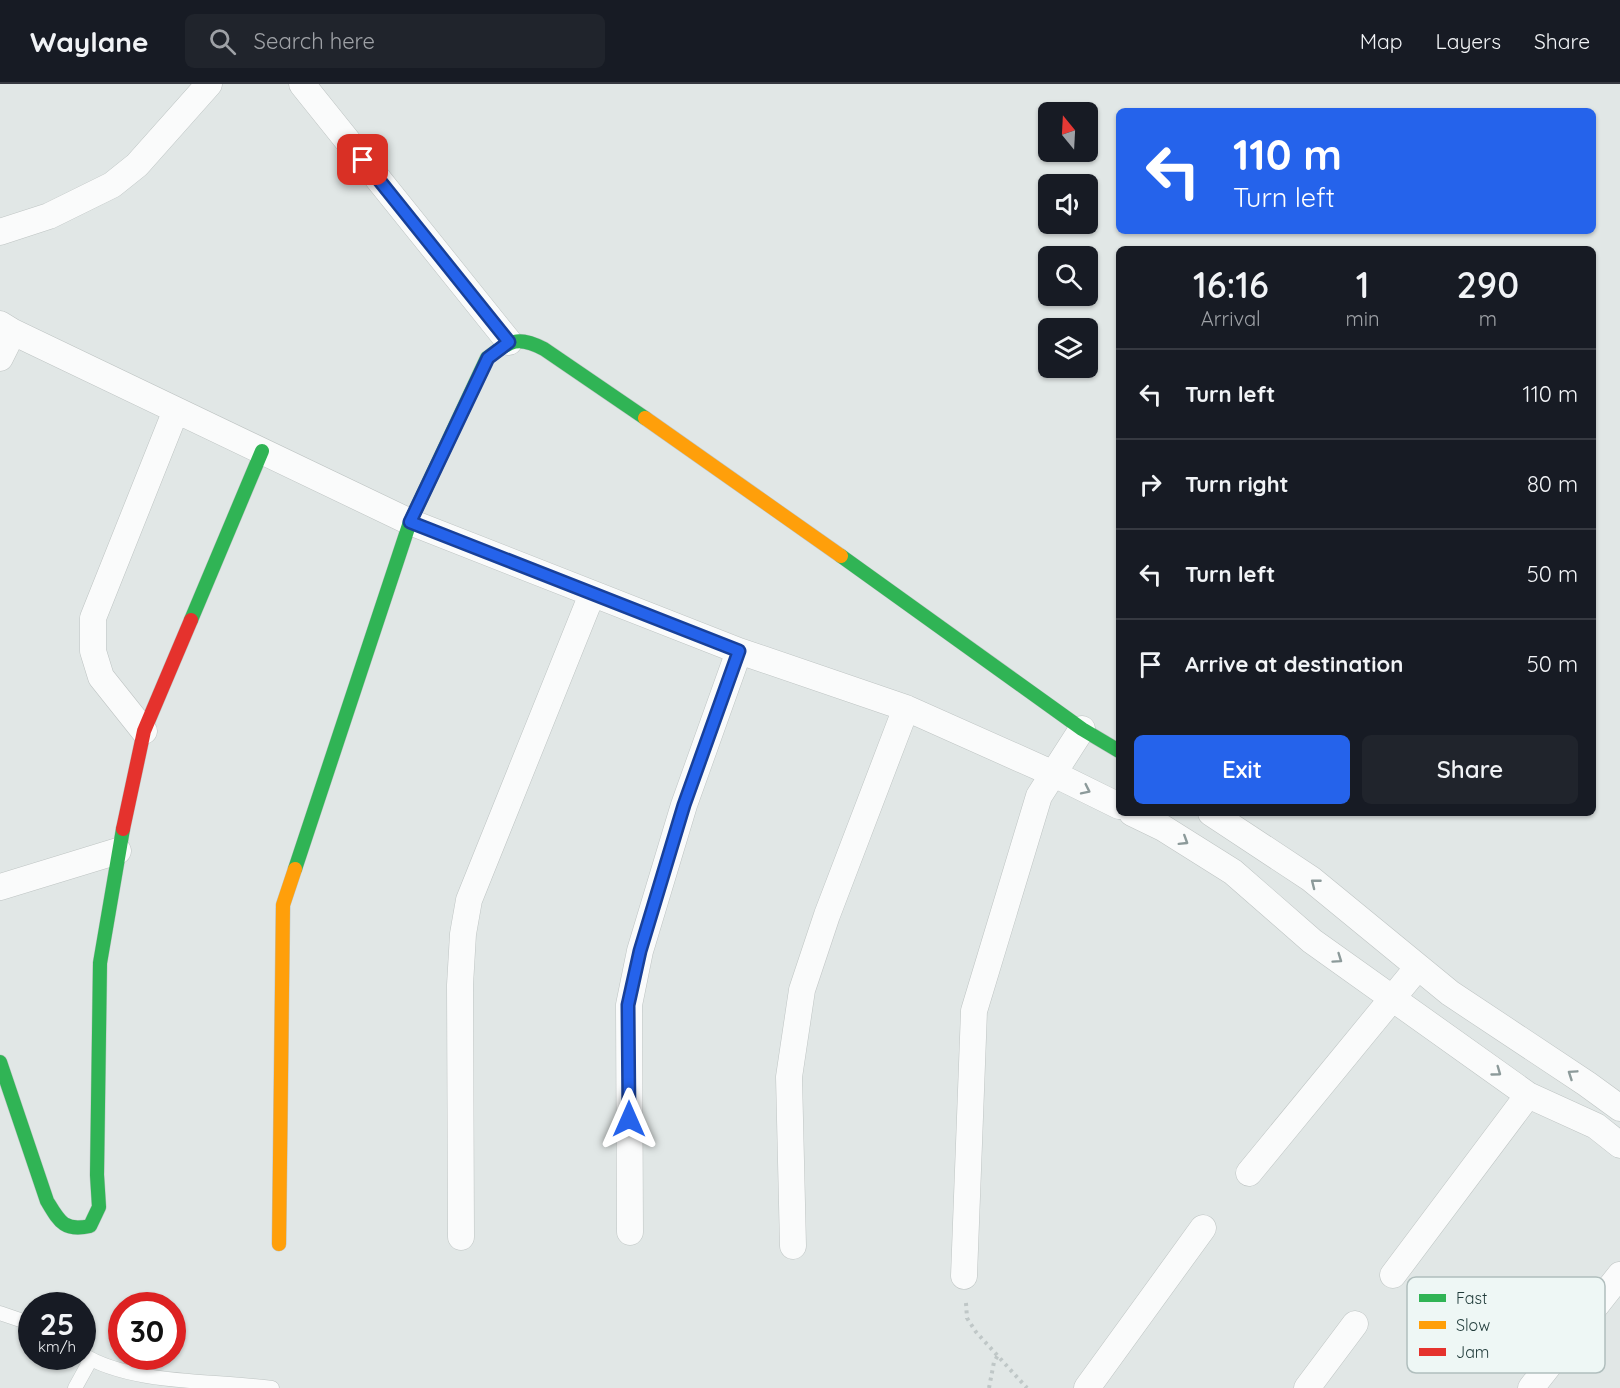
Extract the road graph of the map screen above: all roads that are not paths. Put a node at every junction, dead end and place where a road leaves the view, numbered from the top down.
1 (209, 84) edge
2 (302, 84) edge
3 (0, 232) edge
4 (7, 328) edge
5 (509, 342) junction
6 (0, 358) edge
7 (176, 410) junction
8 (262, 451) junction
9 (410, 522) junction
10 (592, 594) junction
11 (739, 651) junction
12 (906, 708) junction
13 (1082, 729) junction
14 (144, 731) junction
15 (1116, 749) edge
16 (1054, 774) junction
17 (1116, 805) edge
18 (1138, 816) edge
19 (1216, 816) edge
20 (118, 850) junction
21 (0, 886) edge
22 (1418, 967) junction
23 (1392, 996) junction
24 (0, 1062) edge
25 (1528, 1095) junction
26 (1620, 1108) edge
27 (1620, 1145) edge
28 (1249, 1173) dead end
29 (1203, 1228) dead end
30 (630, 1232) dead end
31 (461, 1237) dead end
32 (279, 1244) dead end
33 (793, 1246) dead end
34 (1393, 1275) dead end
35 (1620, 1275) edge
36 (964, 1276) road end
37 (1605, 1294) edge
38 (0, 1312) edge
39 (18, 1319) edge
40 (1355, 1324) dead end
41 (96, 1360) edge
42 (82, 1370) edge
43 (1544, 1373) edge
44 (75, 1388) edge
45 (272, 1388) edge
46 (1087, 1388) edge
47 (1307, 1388) edge
48 (1532, 1388) edge

1 - 3 street
2 - 5 street
4 - 6 street
4 - 7 street
5 - 9 street
5 - 13 street
7 - 8 street
7 - 14 street
8 - 9 street
8 - 14 street
9 - 10 street
9 - 32 street
10 - 11 street
10 - 31 street
11 - 12 street
11 - 30 street
12 - 16 street
12 - 33 street
13 - 15 street
13 - 16 street
14 - 20 street
16 -> 17 street
16 - 36 street
18 -> 23 street
22 -> 19 street
20 - 21 street
20 - 24 street
22 - 23 street
26 -> 22 street
23 -> 25 street
23 - 28 street
25 - 27 street
25 - 34 street
29 - 46 street
35 - 37 street
38 - 39 lane
40 - 47 street
41 - 45 lane
42 - 44 lane
43 - 48 street

